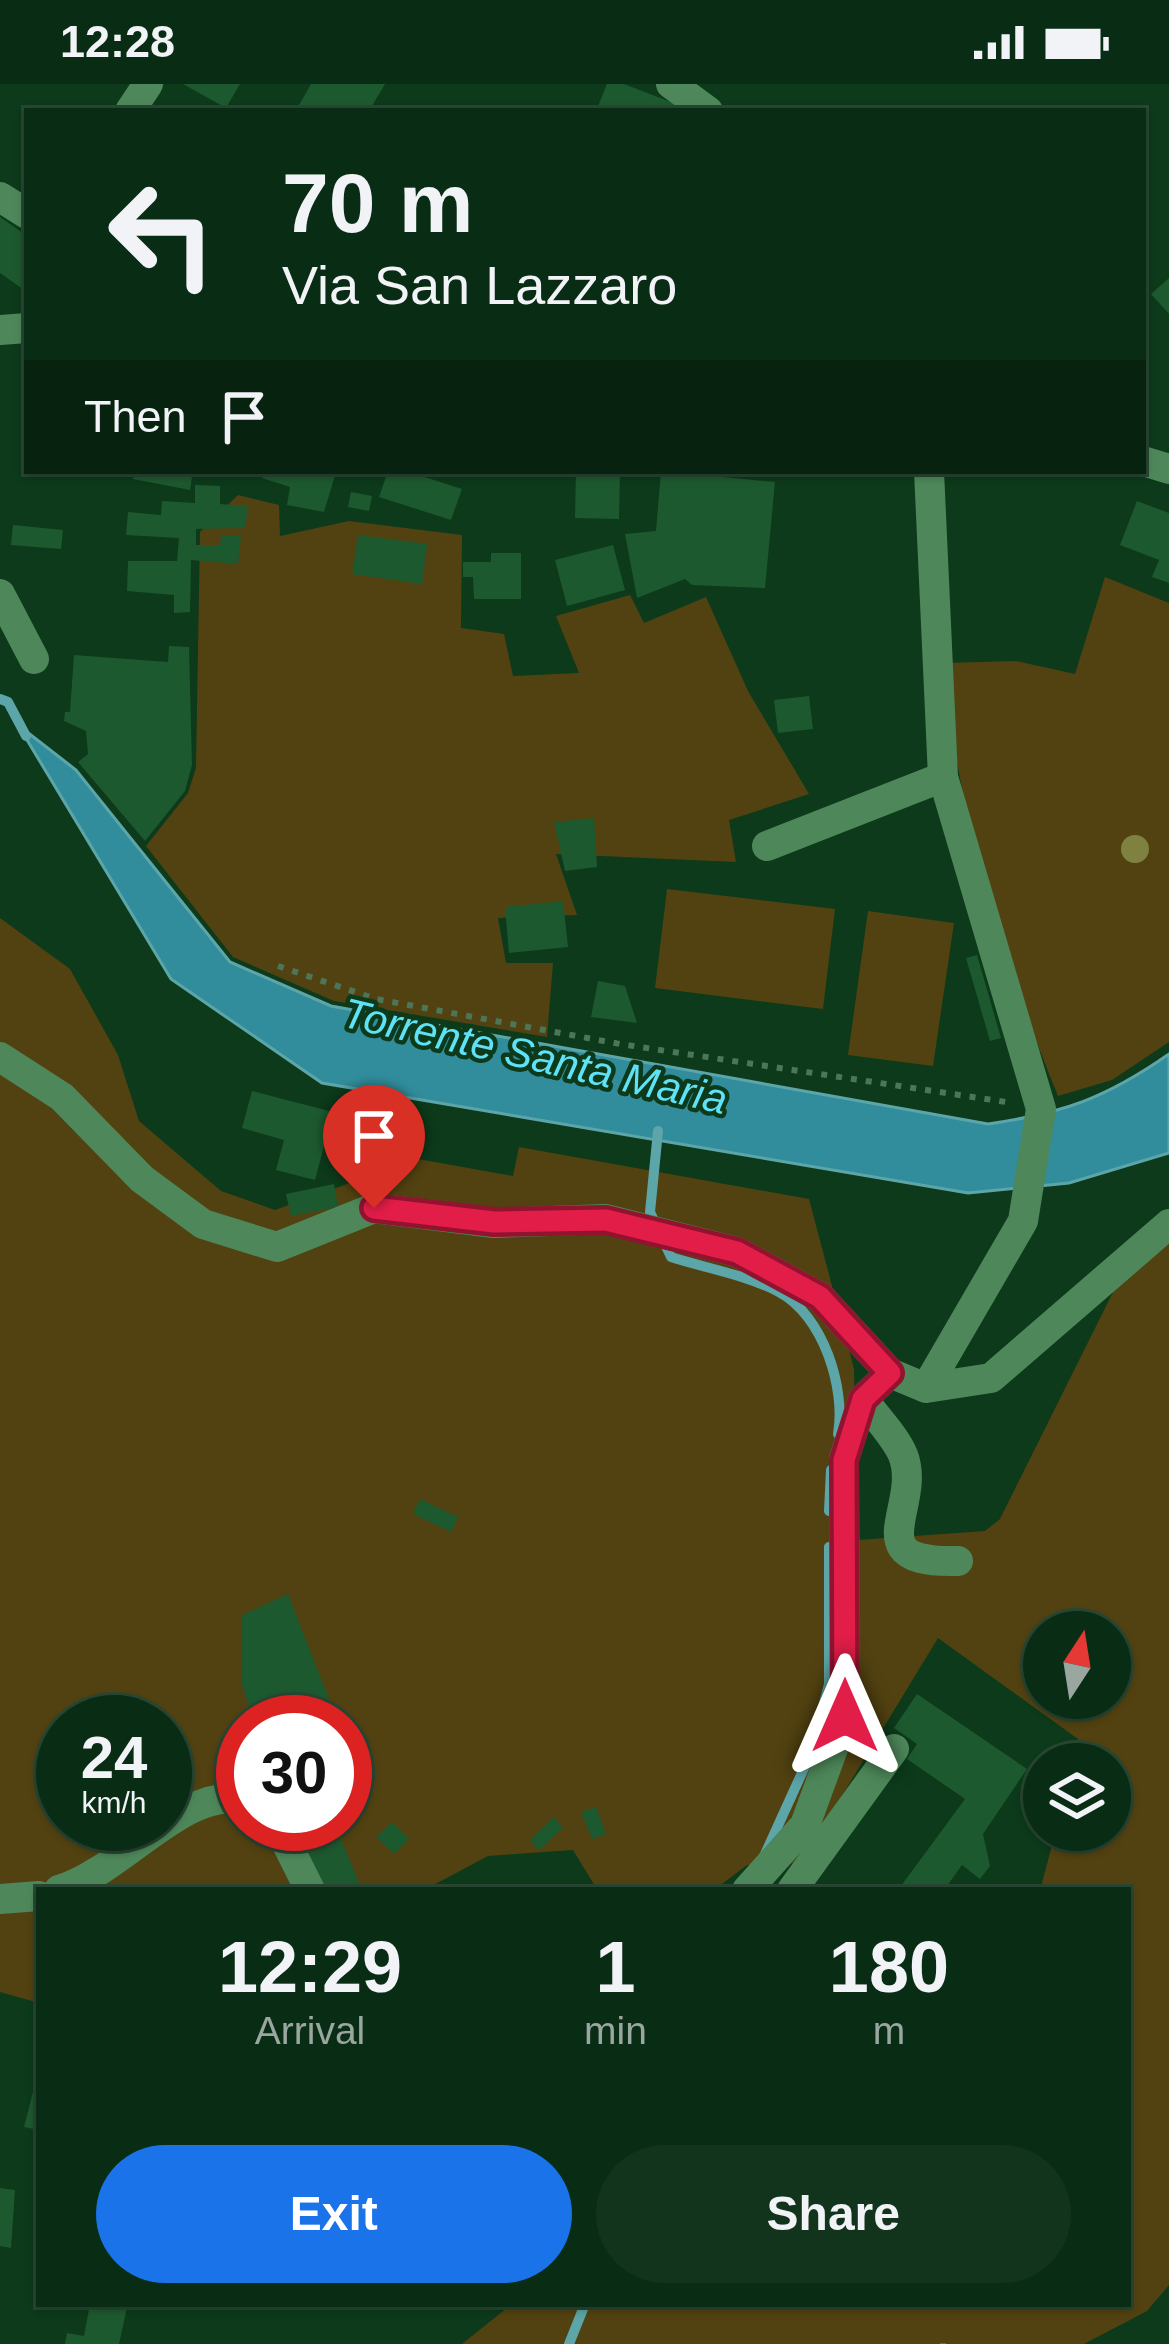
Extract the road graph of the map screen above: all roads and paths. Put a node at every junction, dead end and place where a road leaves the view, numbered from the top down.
1 (671, 84) edge
2 (704, 108) edge
3 (929, 474) edge
4 (0, 594) edge
5 (34, 658) dead end
6 (943, 777) junction
7 (767, 846) dead end
8 (278, 966) dead end
9 (0, 1057) edge
10 (1040, 1103) junction
11 (1169, 1224) edge
12 (890, 1373) junction
13 (926, 1388) junction
14 (863, 1399) junction
15 (958, 1561) dead end
16 (894, 1749) dead end
17 (216, 1800) edge
18 (290, 1851) edge
19 (64, 1887) edge
20 (308, 1887) edge
21 (750, 1887) edge
22 (794, 1887) edge
23 (36, 1896) edge
24 (0, 1899) edge

1 - 2 street
3 - 6 street
4 - 5 street
6 - 7 street
6 - 10 street
8 - 10 path
9 - 12 street
10 - 13 street
11 - 13 street
12 - 13 street
12 - 14 street
14 - 15 street
14 - 21 street
16 - 22 street
17 - 19 street
18 - 20 street
23 - 24 street

